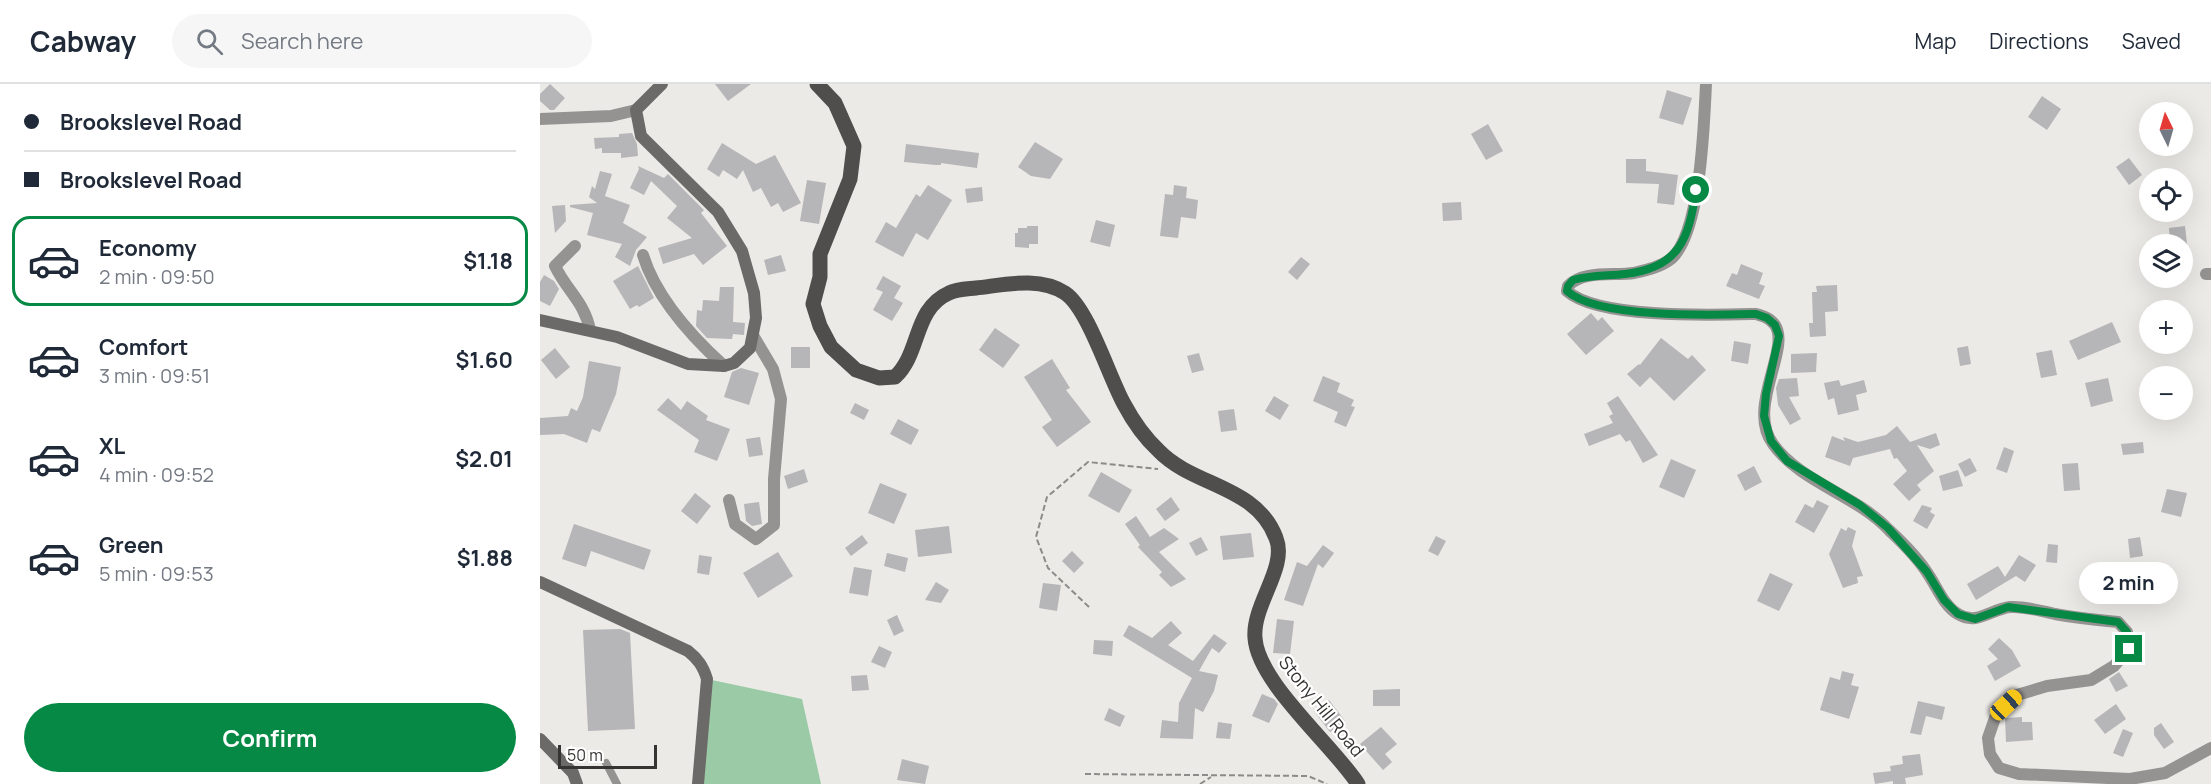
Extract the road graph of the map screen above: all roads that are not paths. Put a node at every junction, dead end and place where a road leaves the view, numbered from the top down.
1 (662, 84) edge
2 (817, 84) edge
3 (1706, 84) edge
4 (636, 110) junction
5 (540, 119) edge
6 (575, 246) dead end
7 (643, 255) dead end
8 (540, 320) edge
9 (590, 330) junction
10 (754, 337) junction
11 (724, 366) junction
12 (729, 500) dead end
13 (540, 582) edge
14 (540, 739) edge
15 (2211, 748) edge
16 (606, 763) dead end
17 (577, 784) edge
18 (617, 784) edge
19 (698, 784) edge
20 (1358, 784) edge

1 - 4 main road
2 - 20 main road, Stony Hill Road
3 - 15 street
4 - 5 street
4 - 10 main road
6 - 9 street
7 - 11 street
8 - 9 main road
9 - 11 main road
10 - 11 main road
10 - 12 street
13 - 19 main road
14 - 17 main road
16 - 18 lane

